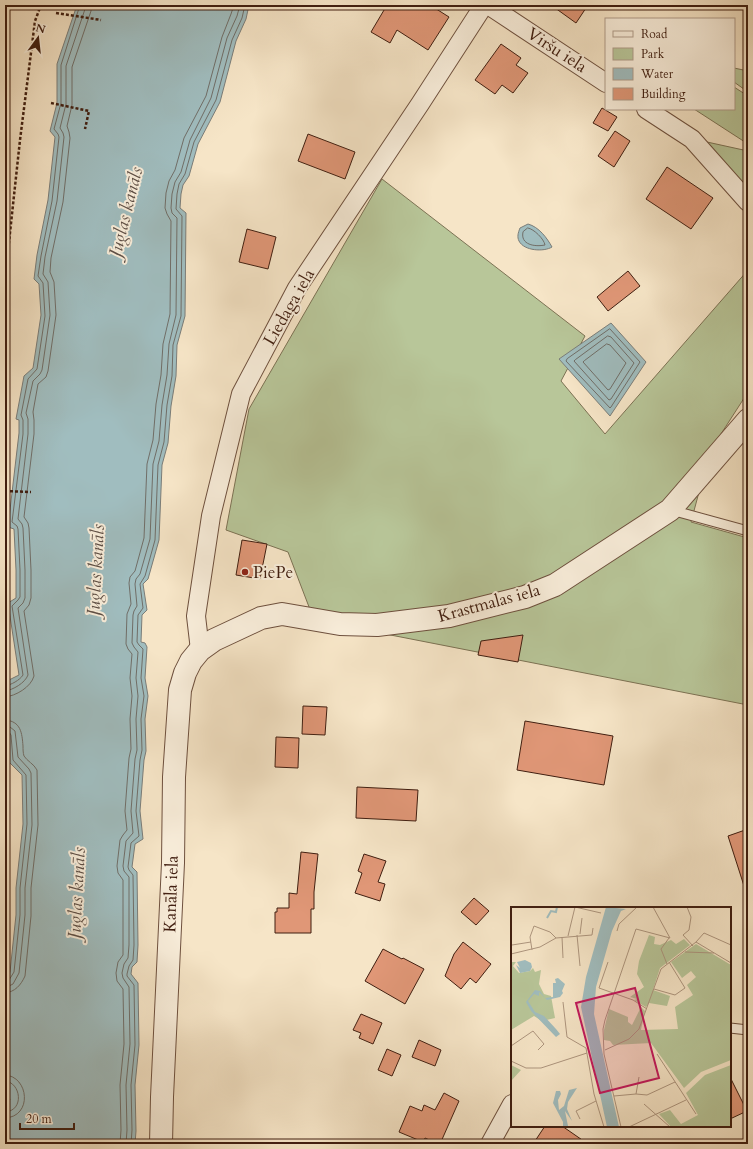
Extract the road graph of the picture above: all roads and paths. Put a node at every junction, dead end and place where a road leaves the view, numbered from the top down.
1 (41, 5) edge
2 (484, 5) edge
3 (488, 5) edge
4 (56, 13) dead end
5 (101, 20) dead end
6 (605, 81) edge
7 (51, 103) dead end
8 (648, 110) edge
9 (85, 129) dead end
10 (748, 202) edge
11 (5, 279) edge
12 (748, 420) edge
13 (5, 491) edge
14 (31, 492) dead end
15 (670, 510) junction
16 (748, 531) edge
17 (200, 650) junction
18 (731, 1028) edge
19 (748, 1030) edge
20 (511, 1106) edge
21 (161, 1144) edge
22 (490, 1144) edge

1 - 11 path
2 - 17 street, Liedaga iela
3 - 6 street, Viršu iela
4 - 5 path
7 - 9 path
8 - 10 street
12 - 15 street, Krastmalas iela
13 - 14 path
15 - 16 lane
15 - 17 street, Krastmalas iela
17 - 21 street, Kanāla iela
18 - 19 lane
20 - 22 street

